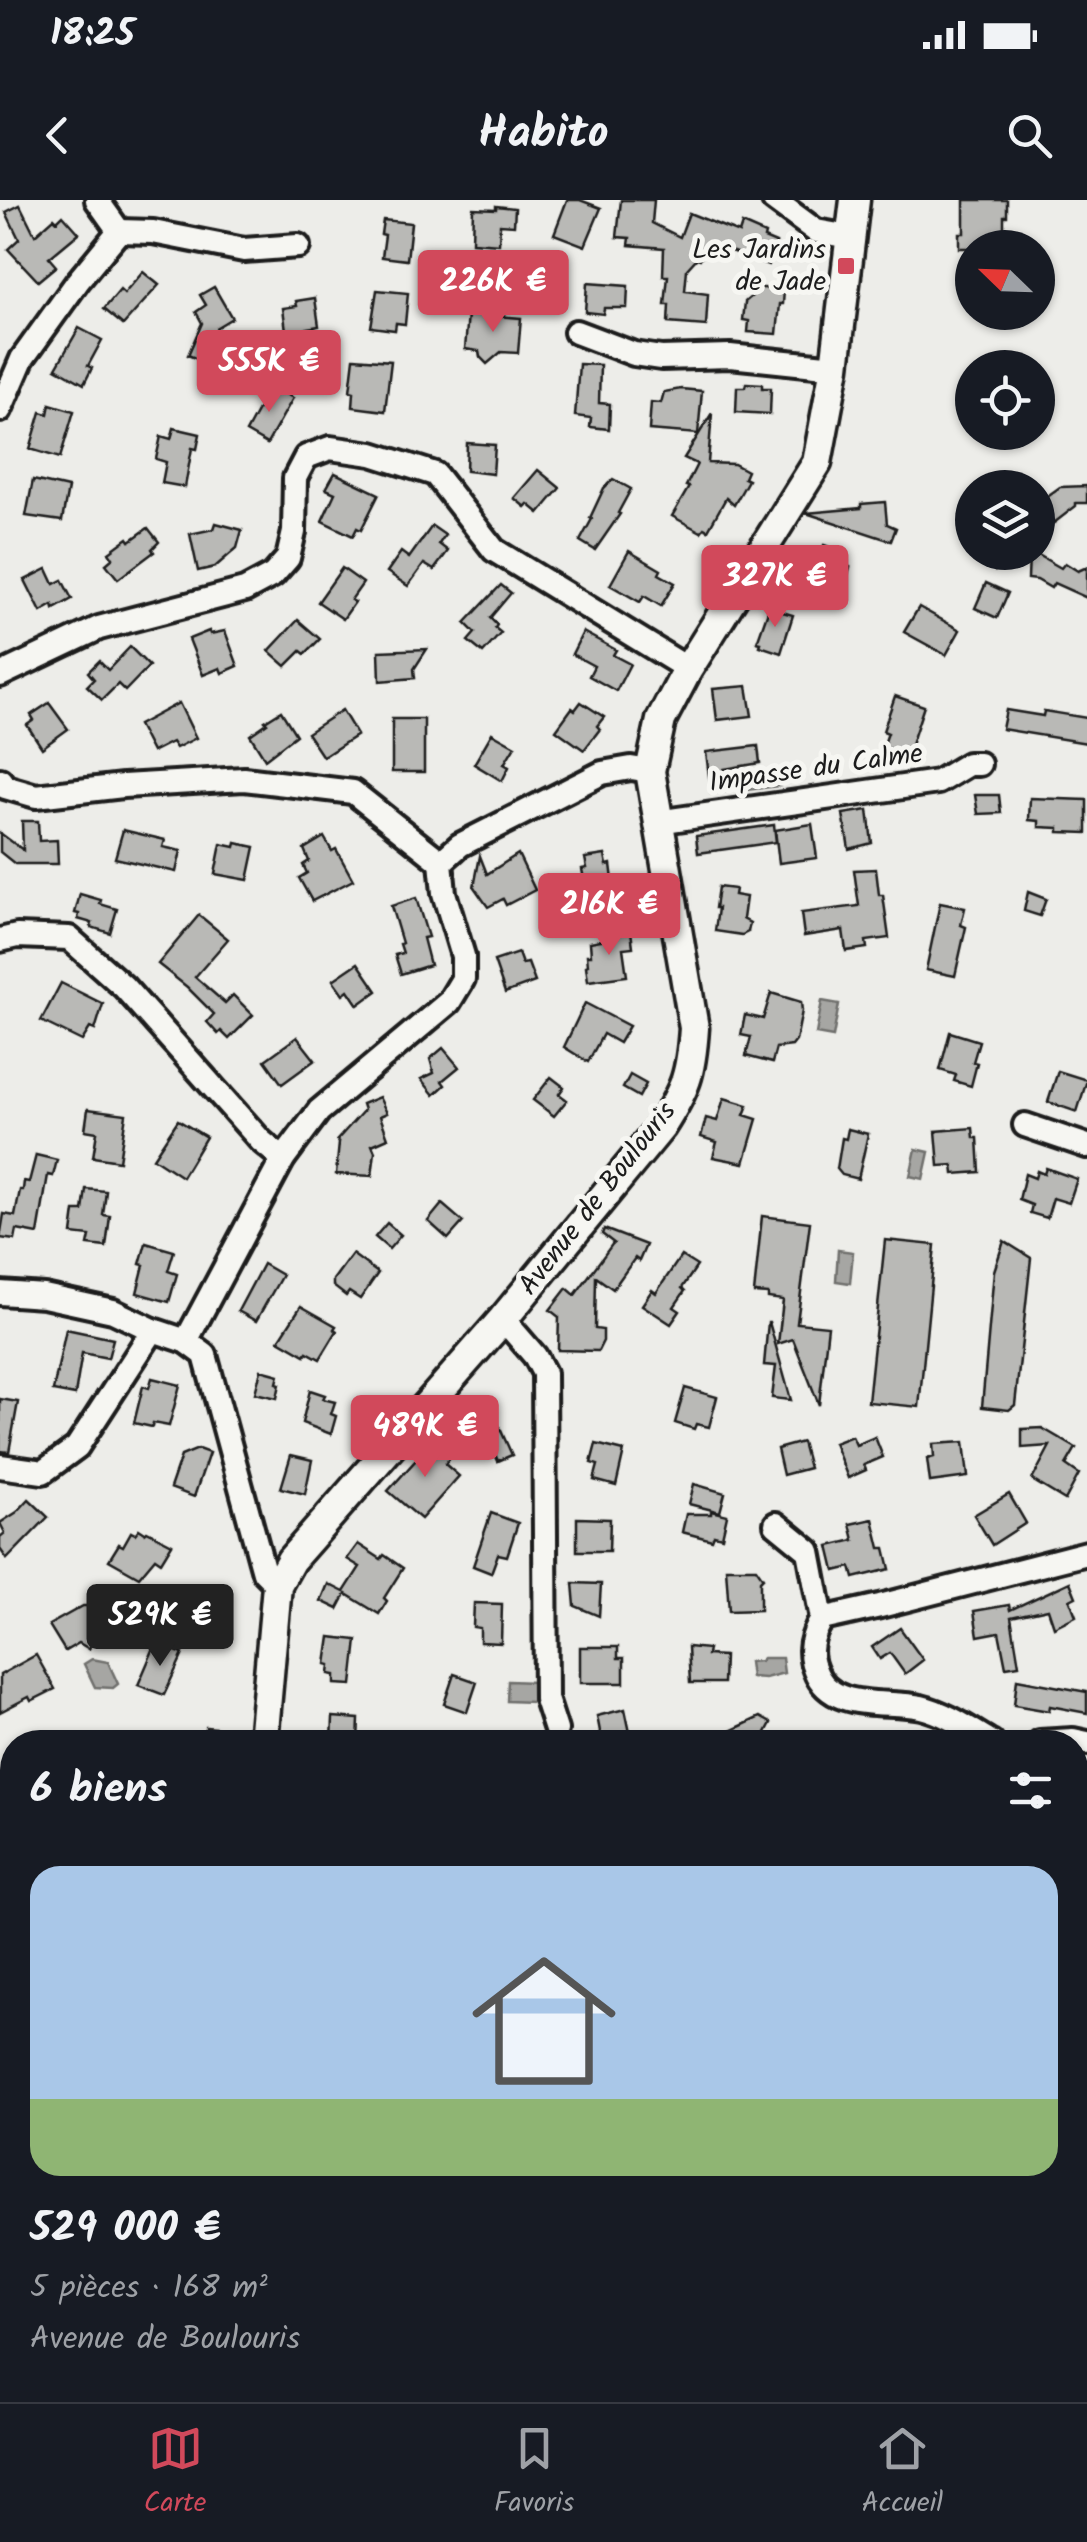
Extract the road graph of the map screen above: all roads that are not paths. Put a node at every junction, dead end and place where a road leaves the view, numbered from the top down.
1 (97, 200) edge
2 (774, 200) edge
3 (856, 200) edge
4 (119, 231) junction
5 (850, 237) junction
6 (298, 246) dead end
7 (576, 332) dead end
8 (835, 367) junction
9 (0, 410) edge
10 (688, 670) junction
11 (0, 674) edge
12 (979, 764) dead end
13 (650, 771) junction
14 (0, 780) edge
15 (657, 822) junction
16 (441, 862) junction
17 (0, 940) edge
18 (1025, 1125) dead end
19 (1087, 1146) edge
20 (283, 1159) junction
21 (0, 1293) edge
22 (503, 1319) junction
23 (153, 1330) junction
24 (186, 1341) junction
25 (0, 1466) edge
26 (776, 1524) dead end
27 (1087, 1553) edge
28 (276, 1585) junction
29 (822, 1618) junction
30 (264, 1730) edge
31 (556, 1730) dead end
32 (971, 1730) edge

1 - 4 street
2 - 5 street
3 - 5 street, Avenue de Boulouris
4 - 6 street
4 - 9 street
5 - 8 street, Avenue de Boulouris
7 - 8 street
8 - 10 street, Avenue de Boulouris
10 - 11 street
10 - 13 street, Avenue de Boulouris
12 - 15 street, Impasse du Calme
13 - 15 street, Avenue de Boulouris
13 - 16 street
14 - 16 street
15 - 22 street, Avenue de Boulouris
16 - 20 street
17 - 20 street
18 - 19 street
20 - 24 street
21 - 23 street
22 - 28 street, Avenue de Boulouris
22 - 31 street
23 - 24 street
23 - 25 street
24 - 28 street
26 - 29 street
27 - 29 street
28 - 30 street
29 - 32 street

